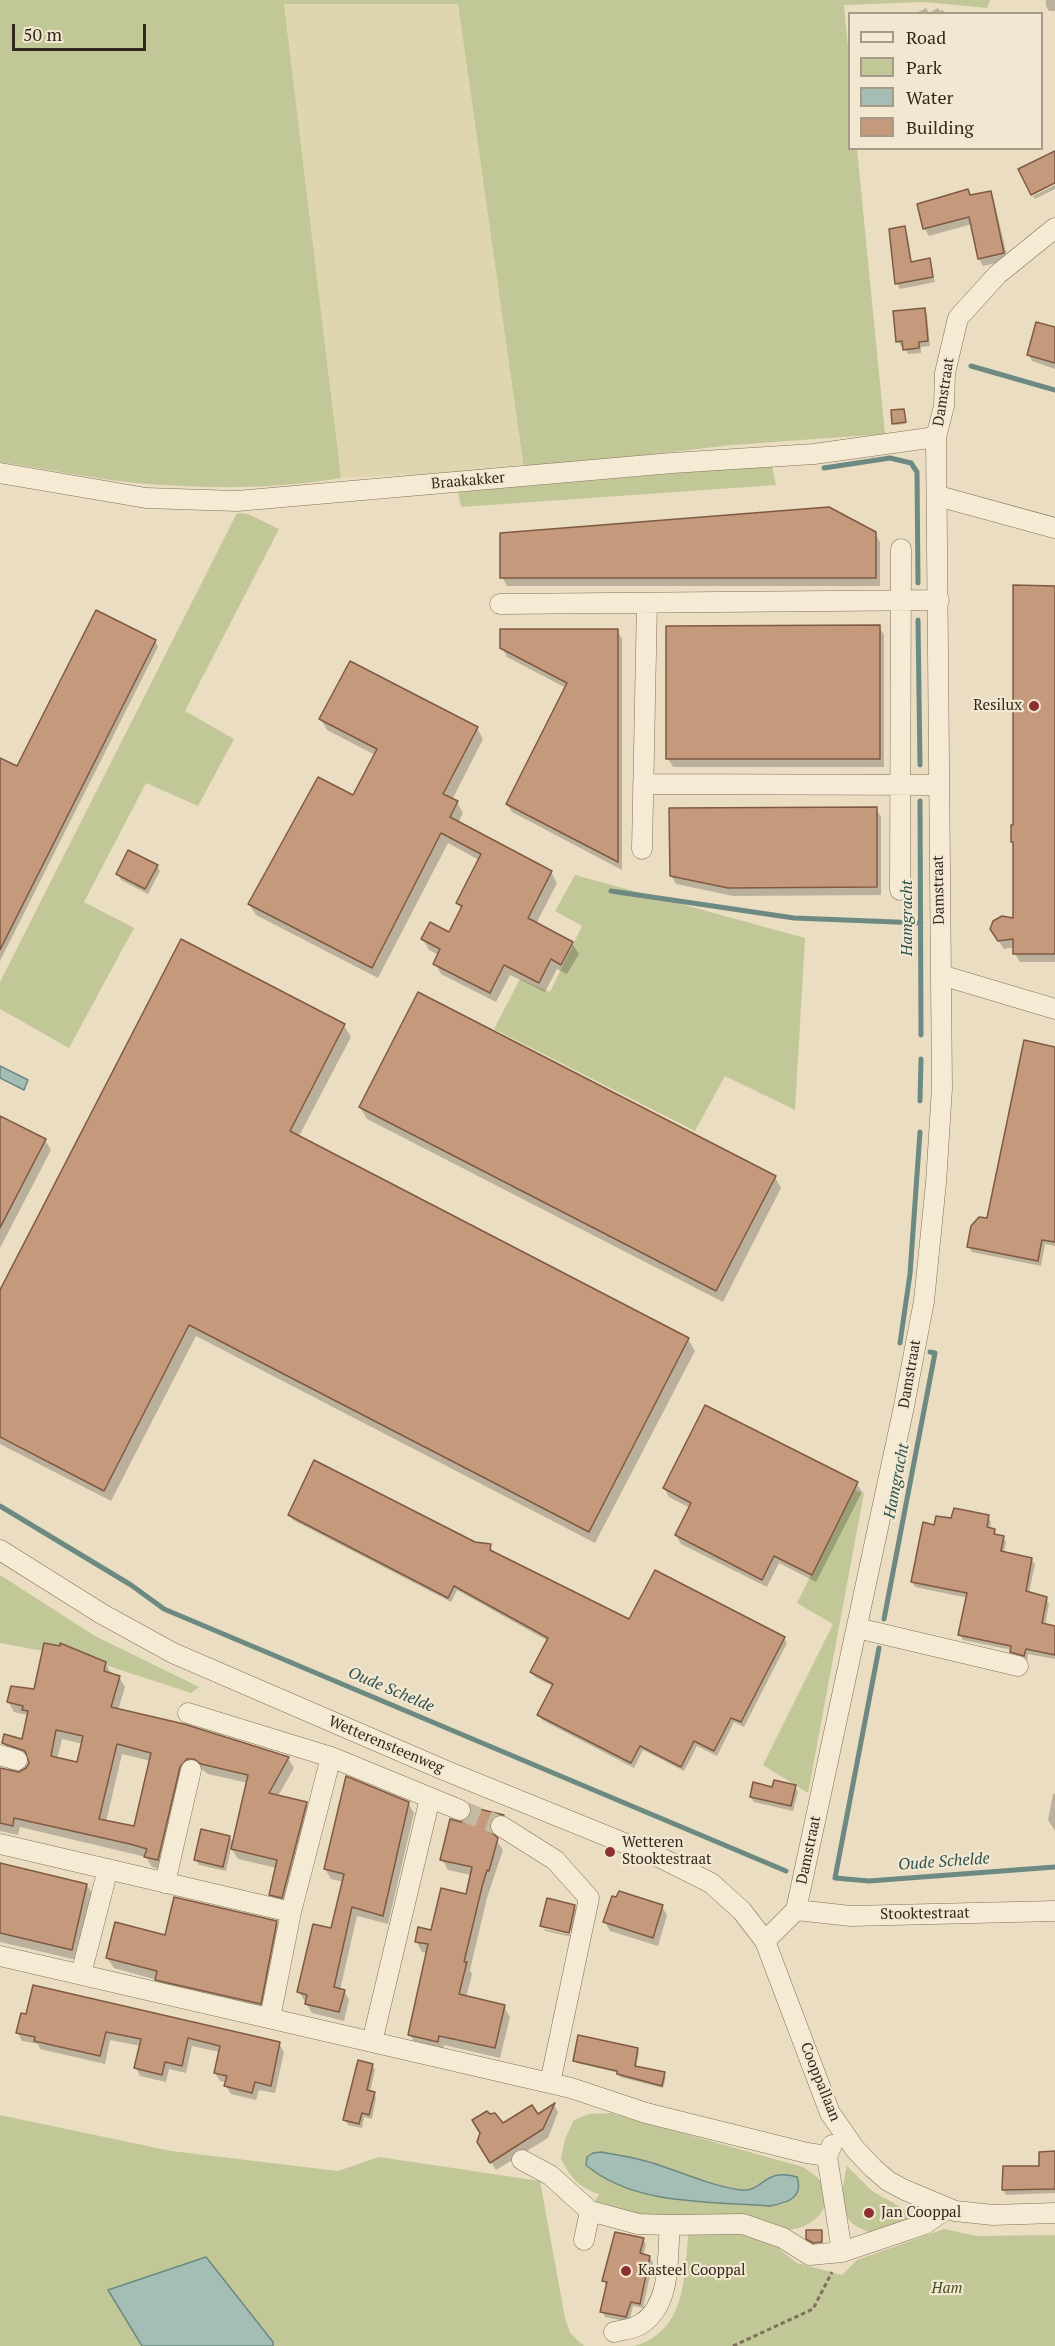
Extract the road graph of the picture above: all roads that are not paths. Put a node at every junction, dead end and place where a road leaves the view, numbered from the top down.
1 (1055, 228) edge
2 (936, 437) junction
3 (0, 472) edge
4 (938, 496) junction
5 (1055, 528) edge
6 (901, 549) dead end
7 (939, 600) junction
8 (901, 601) junction
9 (647, 603) junction
10 (500, 604) dead end
11 (643, 784) junction
12 (902, 784) junction
13 (939, 785) junction
14 (642, 849) dead end
15 (900, 890) dead end
16 (941, 975) junction
17 (1055, 1009) edge
18 (0, 1550) edge
19 (857, 1628) junction
20 (1018, 1666) dead end
21 (188, 1713) dead end
22 (331, 1757) junction
23 (191, 1770) dead end
24 (430, 1798) junction
25 (460, 1810) tunnel mouth
26 (501, 1826) tunnel mouth
27 (0, 1844) edge
28 (108, 1869) junction
29 (165, 1883) junction
30 (796, 1910) junction
31 (1055, 1911) edge
32 (291, 1912) junction
33 (765, 1941) junction
34 (0, 1956) edge
35 (81, 1974) junction
36 (270, 2018) junction
37 (372, 2042) junction
38 (550, 2084) junction
39 (839, 2129) junction
40 (827, 2156) junction
41 (522, 2160) dead end
42 (948, 2208) junction
43 (590, 2211) junction
44 (1055, 2213) edge
45 (670, 2225) junction
46 (584, 2240) dead end
47 (842, 2252) junction
48 (614, 2332) dead end

1 - 2 street, Damstraat
2 - 3 street, Braakakker
2 - 4 street, Damstraat
4 - 5 street
4 - 7 street, Damstraat
6 - 8 street
7 - 8 street
7 - 13 street, Damstraat
8 - 9 street
8 - 12 street
9 - 10 street
9 - 11 street
11 - 12 street
11 - 14 street
12 - 13 street
12 - 15 street
13 - 16 street, Damstraat
16 - 17 street
16 - 19 street, Damstraat
18 - 33 street, Wetterensteenweg
19 - 20 street
19 - 30 street, Damstraat
21 - 22 street
22 - 24 street
22 - 32 street
23 - 29 street
24 - 25 street
24 - 37 street
26 - 38 street
27 - 28 street
28 - 29 street
28 - 35 street
29 - 32 street
30 - 31 street, Stooktestraat
30 - 33 street
32 - 36 street
33 - 39 street, Cooppallaan
34 - 35 street
35 - 36 street
36 - 37 street
37 - 38 street
38 - 40 street
39 - 40 street
39 - 42 street, Cooppallaan
40 - 47 street
41 - 43 street
42 - 44 street, Cooppallaan
42 - 47 street
43 - 45 street
43 - 46 street
45 - 47 street
45 - 48 street

